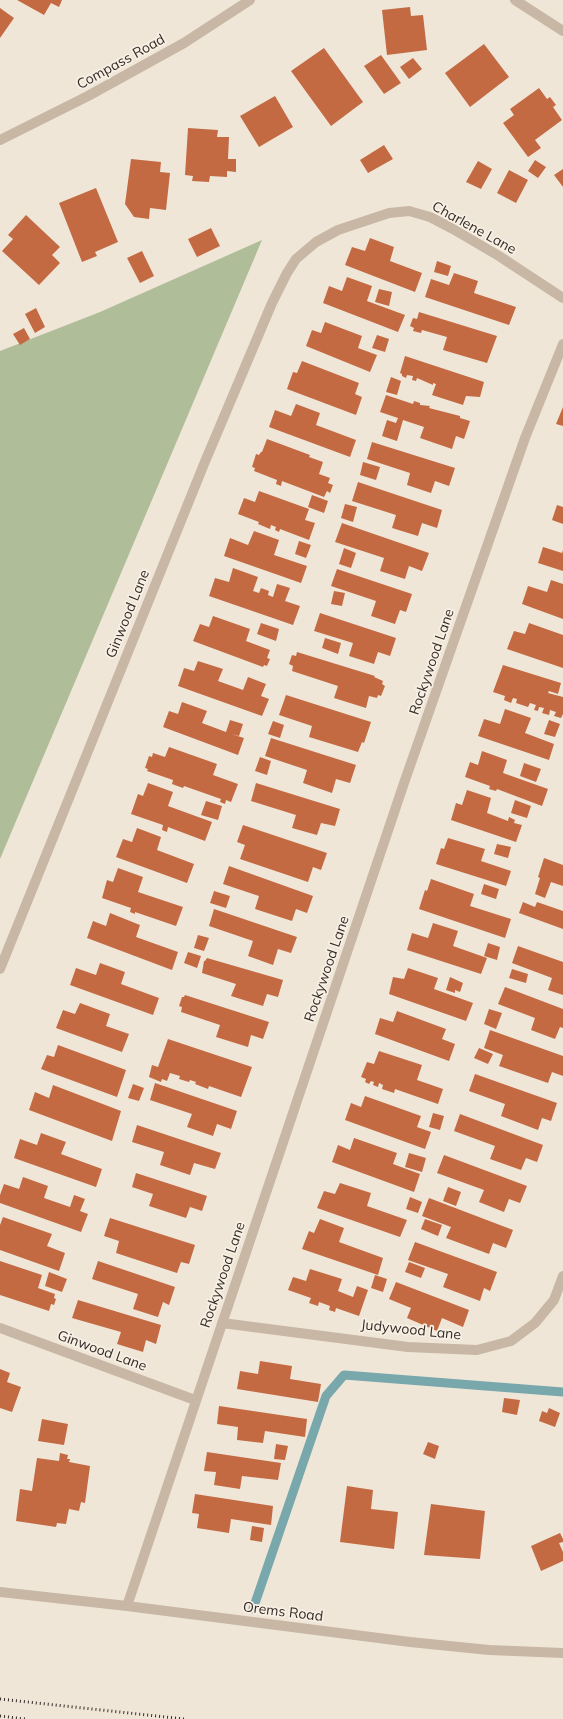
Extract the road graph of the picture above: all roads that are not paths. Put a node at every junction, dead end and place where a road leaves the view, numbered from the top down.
1 (250, 0) edge
2 (515, 0) edge
3 (563, 31) edge
4 (0, 140) edge
5 (287, 272) joint
6 (563, 298) edge
7 (563, 344) edge
8 (0, 969) edge
9 (563, 1276) edge
10 (222, 1323) junction
11 (0, 1328) edge
12 (195, 1400) junction
13 (0, 1592) edge
14 (127, 1606) junction
15 (563, 1653) edge

1 - 4 street, Compass Road
2 - 3 street
5 - 6 street, Charlene Lane
5 - 8 street, Ginwood Lane
7 - 10 street, Rockywood Lane
9 - 10 street, Judywood Lane
10 - 12 street, Rockywood Lane
11 - 12 street, Ginwood Lane
12 - 14 street, Rockywood Lane
13 - 14 street, Orems Road
14 - 15 street, Orems Road

